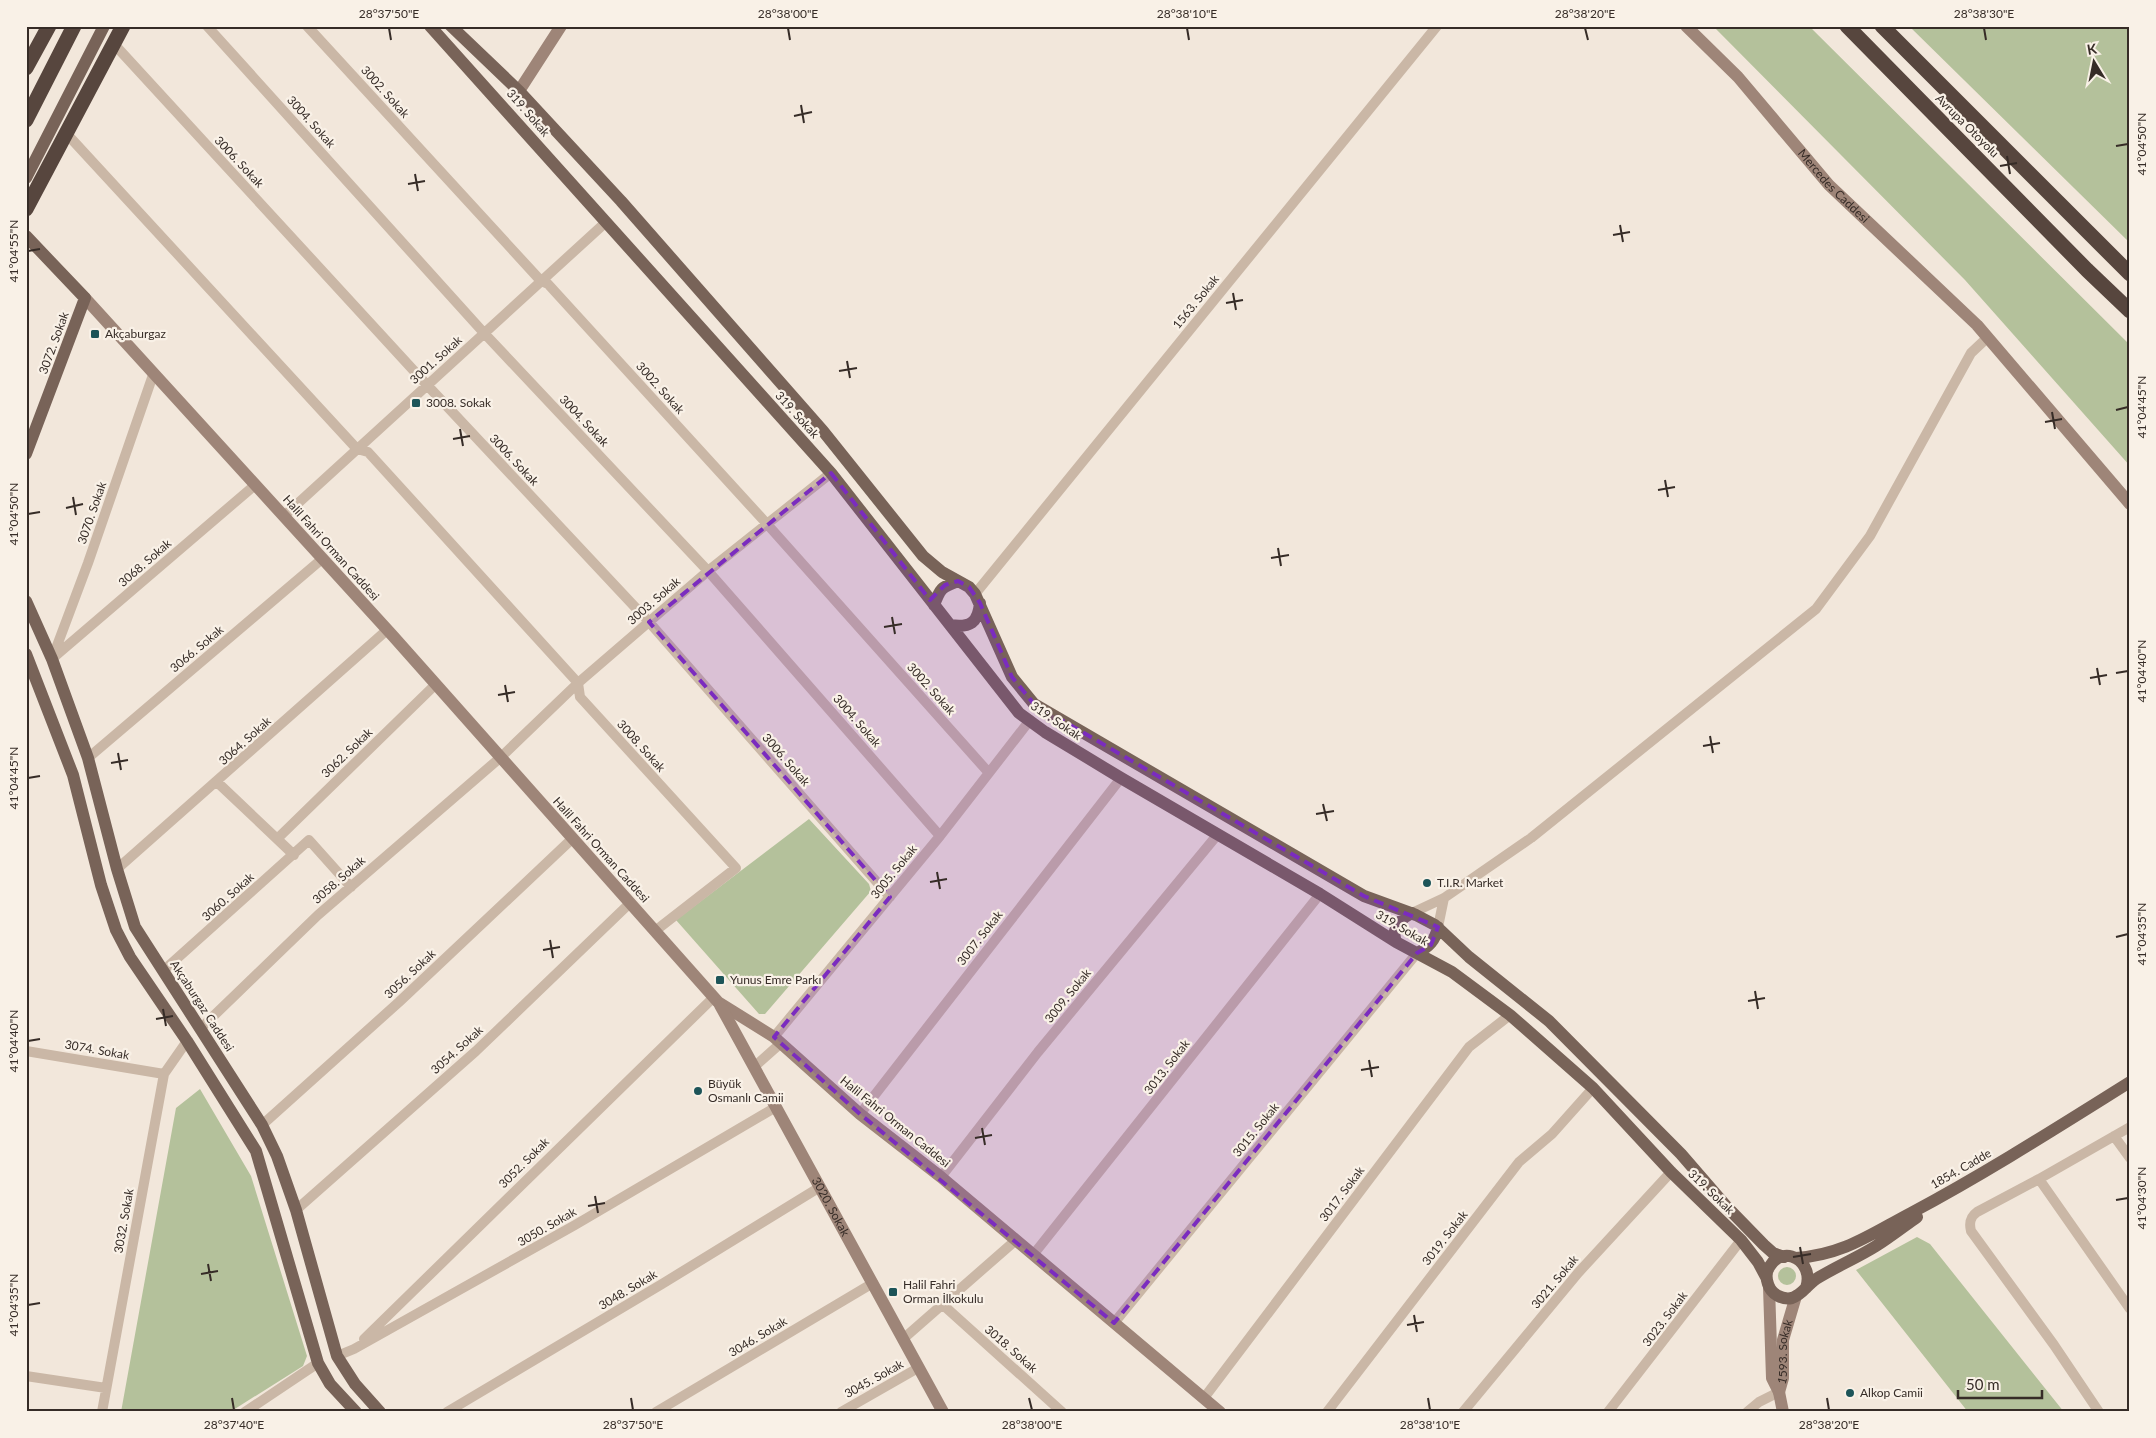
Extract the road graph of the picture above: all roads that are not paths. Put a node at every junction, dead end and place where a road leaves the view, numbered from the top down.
1 (50, 26) edge
2 (74, 26) edge
3 (104, 26) edge
4 (123, 26) edge
5 (207, 26) edge
6 (307, 26) edge
7 (428, 26) edge
8 (452, 26) edge
9 (561, 26) edge
10 (1437, 26) edge
11 (1686, 26) edge
12 (1847, 26) edge
13 (1882, 26) edge
14 (40, 43) junction
15 (114, 44) junction
16 (26, 58) edge
17 (26, 68) edge
18 (519, 91) junction
19 (26, 120) edge
20 (66, 133) junction
21 (26, 178) edge
22 (26, 209) edge
23 (605, 223) junction
24 (26, 236) edge
25 (2130, 274) edge
26 (542, 281) junction
27 (85, 298) junction
28 (2130, 311) edge
29 (484, 333) junction
30 (1988, 337) junction
31 (153, 375) junction
32 (427, 385) junction
33 (357, 449) junction
34 (26, 454) edge
35 (830, 473) junction
36 (254, 485) junction
37 (2130, 504) edge
38 (284, 516) junction
39 (767, 524) junction
40 (322, 559) junction
41 (708, 571) junction
42 (958, 581) junction
43 (978, 598) junction
44 (26, 601) edge
45 (934, 605) junction
46 (649, 622) junction
47 (950, 625) junction
48 (387, 630) junction
49 (26, 654) edge
50 (52, 659) junction
51 (578, 683) junction
52 (436, 684) junction
53 (1030, 720) junction
54 (500, 757) junction
55 (88, 758) junction
56 (70, 766) junction
57 (989, 773) junction
58 (1120, 778) junction
59 (217, 782) junction
60 (1218, 834) junction
61 (940, 836) junction
62 (573, 838) junction
63 (277, 839) junction
64 (294, 855) junction
65 (117, 869) junction
66 (351, 887) junction
67 (1320, 894) junction
68 (890, 897) junction
69 (1444, 898) junction
70 (630, 904) junction
71 (1412, 913) junction
72 (1438, 927) junction
73 (655, 931) junction
74 (1396, 942) junction
75 (1417, 953) junction
76 (163, 971) junction
77 (716, 1000) junction
78 (1510, 1015) junction
79 (200, 1029) junction
80 (778, 1040) junction
81 (187, 1041) junction
82 (26, 1051) edge
83 (754, 1067) junction
84 (164, 1074) junction
85 (2130, 1082) edge
86 (1593, 1088) junction
87 (776, 1107) junction
88 (860, 1114) junction
89 (262, 1125) junction
90 (2130, 1127) edge
91 (2114, 1136) junction
92 (2130, 1158) edge
93 (1671, 1172) junction
94 (941, 1177) junction
95 (2039, 1179) junction
96 (820, 1187) junction
97 (1942, 1197) junction
98 (296, 1210) junction
99 (1016, 1240) junction
100 (1741, 1240) junction
101 (1033, 1255) junction
102 (1790, 1257) junction
103 (1768, 1282) junction
104 (873, 1283) junction
105 (1801, 1292) junction
106 (942, 1304) junction
107 (2130, 1309) edge
108 (1114, 1323) junction
109 (903, 1339) junction
110 (354, 1348) junction
111 (337, 1356) junction
112 (318, 1363) junction
113 (918, 1368) junction
114 (26, 1376) edge
115 (106, 1388) junction
116 (1779, 1392) junction
117 (1204, 1398) junction
118 (102, 1412) edge
119 (245, 1412) edge
120 (356, 1412) edge
121 (380, 1412) edge
122 (447, 1412) edge
123 (656, 1412) edge
124 (841, 1412) edge
125 (943, 1412) edge
126 (1062, 1412) edge
127 (1220, 1412) edge
128 (1327, 1412) edge
129 (1463, 1412) edge
130 (1608, 1412) edge
131 (1747, 1412) edge
132 (1783, 1412) edge
133 (2099, 1412) edge

1 - 14 highway
2 - 19 highway
3 - 21 main road
4 - 15 highway
5 - 29 street, 3004. Sokak
6 - 26 street, 3002. Sokak
7 - 23 main road, 319. Sokak
8 - 18 main road, 319. Sokak
9 - 18 main road
10 - 43 street, 1563. Sokak
11 - 30 main road, Mercedes Caddesi
12 - 28 highway, Avrupa Otoyolu
13 - 25 highway, Avrupa Otoyolu
14 - 16 highway
14 - 17 highway
15 - 20 highway
15 - 32 street, 3006. Sokak
18 - 42 main road, 319. Sokak
20 - 22 highway
20 - 33 street, 3008. Sokak
23 - 26 street, 3001. Sokak
23 - 35 main road, 319. Sokak
24 - 27 main road, Halil Fahri Orman Caddesi
26 - 29 street, 3001. Sokak
26 - 39 street, 3002. Sokak
27 - 31 main road, Halil Fahri Orman Caddesi
27 - 34 main road, 3072. Sokak
29 - 32 street, 3001. Sokak
29 - 41 street, 3004. Sokak
30 - 37 main road, Mercedes Caddesi
30 - 69 street
31 - 36 main road, Halil Fahri Orman Caddesi
31 - 50 street, 3070. Sokak
32 - 33 street, 3001. Sokak
32 - 46 street, 3006. Sokak
33 - 38 street, 3001. Sokak
33 - 51 street, 3008. Sokak
35 - 39 street, 3003. Sokak
35 - 45 main road, 319. Sokak
36 - 38 main road, Halil Fahri Orman Caddesi
36 - 50 street, 3068. Sokak
38 - 40 main road, Halil Fahri Orman Caddesi
39 - 41 street, 3003. Sokak
39 - 57 street, 3002. Sokak
40 - 48 main road, Halil Fahri Orman Caddesi
40 - 55 street, 3066. Sokak
41 - 46 street, 3003. Sokak
41 - 61 street, 3004. Sokak
42 - 43 main road, 319. Sokak
42 - 45 main road
43 - 47 main road
43 - 71 main road, 319. Sokak
44 - 50 main road, Akçaburgaz Caddesi
45 - 47 main road, 319. Sokak
46 - 51 street, 3003. Sokak
46 - 68 street, 3006. Sokak
47 - 53 main road, 319. Sokak
48 - 52 main road, Halil Fahri Orman Caddesi
48 - 59 street, 3064. Sokak
49 - 56 main road
50 - 55 main road, Akçaburgaz Caddesi
51 - 54 street, 3003. Sokak
51 - 73 street, 3008. Sokak
52 - 54 main road, Halil Fahri Orman Caddesi
52 - 63 street, 3062. Sokak
53 - 57 street, 3005. Sokak
53 - 58 main road, 319. Sokak
54 - 62 main road, Halil Fahri Orman Caddesi
54 - 66 street, 3058. Sokak
55 - 56 main road
55 - 65 main road, Akçaburgaz Caddesi
56 - 81 main road
57 - 61 street, 3005. Sokak
58 - 60 main road, 319. Sokak
58 - 88 street, 3007. Sokak
59 - 63 street
59 - 65 street, 3064. Sokak
60 - 67 main road, 319. Sokak
60 - 94 street, 3009. Sokak
61 - 68 street, 3005. Sokak
62 - 70 main road, Halil Fahri Orman Caddesi
62 - 89 street, 3056. Sokak
63 - 64 street
64 - 66 street, 3060. Sokak
64 - 76 street, 3060. Sokak
65 - 76 main road, Akçaburgaz Caddesi
66 - 79 street, 3058. Sokak
67 - 74 main road, 319. Sokak
67 - 101 street, 3013. Sokak
68 - 80 street, 3005. Sokak
69 - 71 street
69 - 72 street
70 - 73 main road, Halil Fahri Orman Caddesi
70 - 98 street, 3054. Sokak
71 - 72 main road, 319. Sokak
71 - 74 main road
72 - 75 main road
72 - 102 main road, 319. Sokak
73 - 77 main road, Halil Fahri Orman Caddesi
74 - 75 main road, 319. Sokak
75 - 78 main road, 319. Sokak
75 - 108 street, 3015. Sokak
76 - 79 main road, Akçaburgaz Caddesi
77 - 80 main road, Halil Fahri Orman Caddesi
77 - 83 main road, 3020. Sokak
77 - 110 street, 3052. Sokak
78 - 86 main road, 319. Sokak
78 - 117 street, 3017. Sokak
79 - 89 main road, Akçaburgaz Caddesi
80 - 83 street, 3005. Sokak
80 - 88 main road, Halil Fahri Orman Caddesi
81 - 84 street, 3032. Sokak
81 - 112 main road
82 - 84 street, 3074. Sokak
83 - 87 main road, 3020. Sokak
84 - 115 street, 3032. Sokak
85 - 97 main road, 1854. Cadde
86 - 93 main road, 319. Sokak
86 - 128 street, 3019. Sokak
87 - 96 main road, 3020. Sokak
87 - 110 street, 3050. Sokak
88 - 94 main road, Halil Fahri Orman Caddesi
89 - 98 main road, Akçaburgaz Caddesi
90 - 91 street
91 - 92 street
91 - 95 street
93 - 100 main road, 319. Sokak
93 - 129 street, 3021. Sokak
94 - 99 main road, Halil Fahri Orman Caddesi
95 - 107 street
95 - 133 street
96 - 104 main road, 3020. Sokak
96 - 122 street, 3048. Sokak
97 - 102 main road, 1854. Cadde
97 - 105 main road
98 - 111 main road, Akçaburgaz Caddesi
99 - 101 main road, Halil Fahri Orman Caddesi
99 - 106 street
100 - 103 main road, 319. Sokak
100 - 130 street, 3023. Sokak
101 - 108 main road, Halil Fahri Orman Caddesi
102 - 103 main road
102 - 105 main road
103 - 105 main road
103 - 116 main road, 1593. Sokak
104 - 109 main road, 3020. Sokak
104 - 123 street, 3046. Sokak
105 - 116 main road, 1593. Sokak
106 - 109 street
106 - 126 street, 3018. Sokak
108 - 117 main road, Halil Fahri Orman Caddesi
109 - 113 main road, 3020. Sokak
110 - 111 street, 3050. Sokak
111 - 121 main road, Akçaburgaz Caddesi
112 - 119 street
112 - 120 main road
113 - 124 street, 3045. Sokak
113 - 125 main road, 3020. Sokak
114 - 115 street
115 - 118 street, 3032. Sokak
116 - 131 street
116 - 132 main road
117 - 127 main road, Halil Fahri Orman Caddesi

